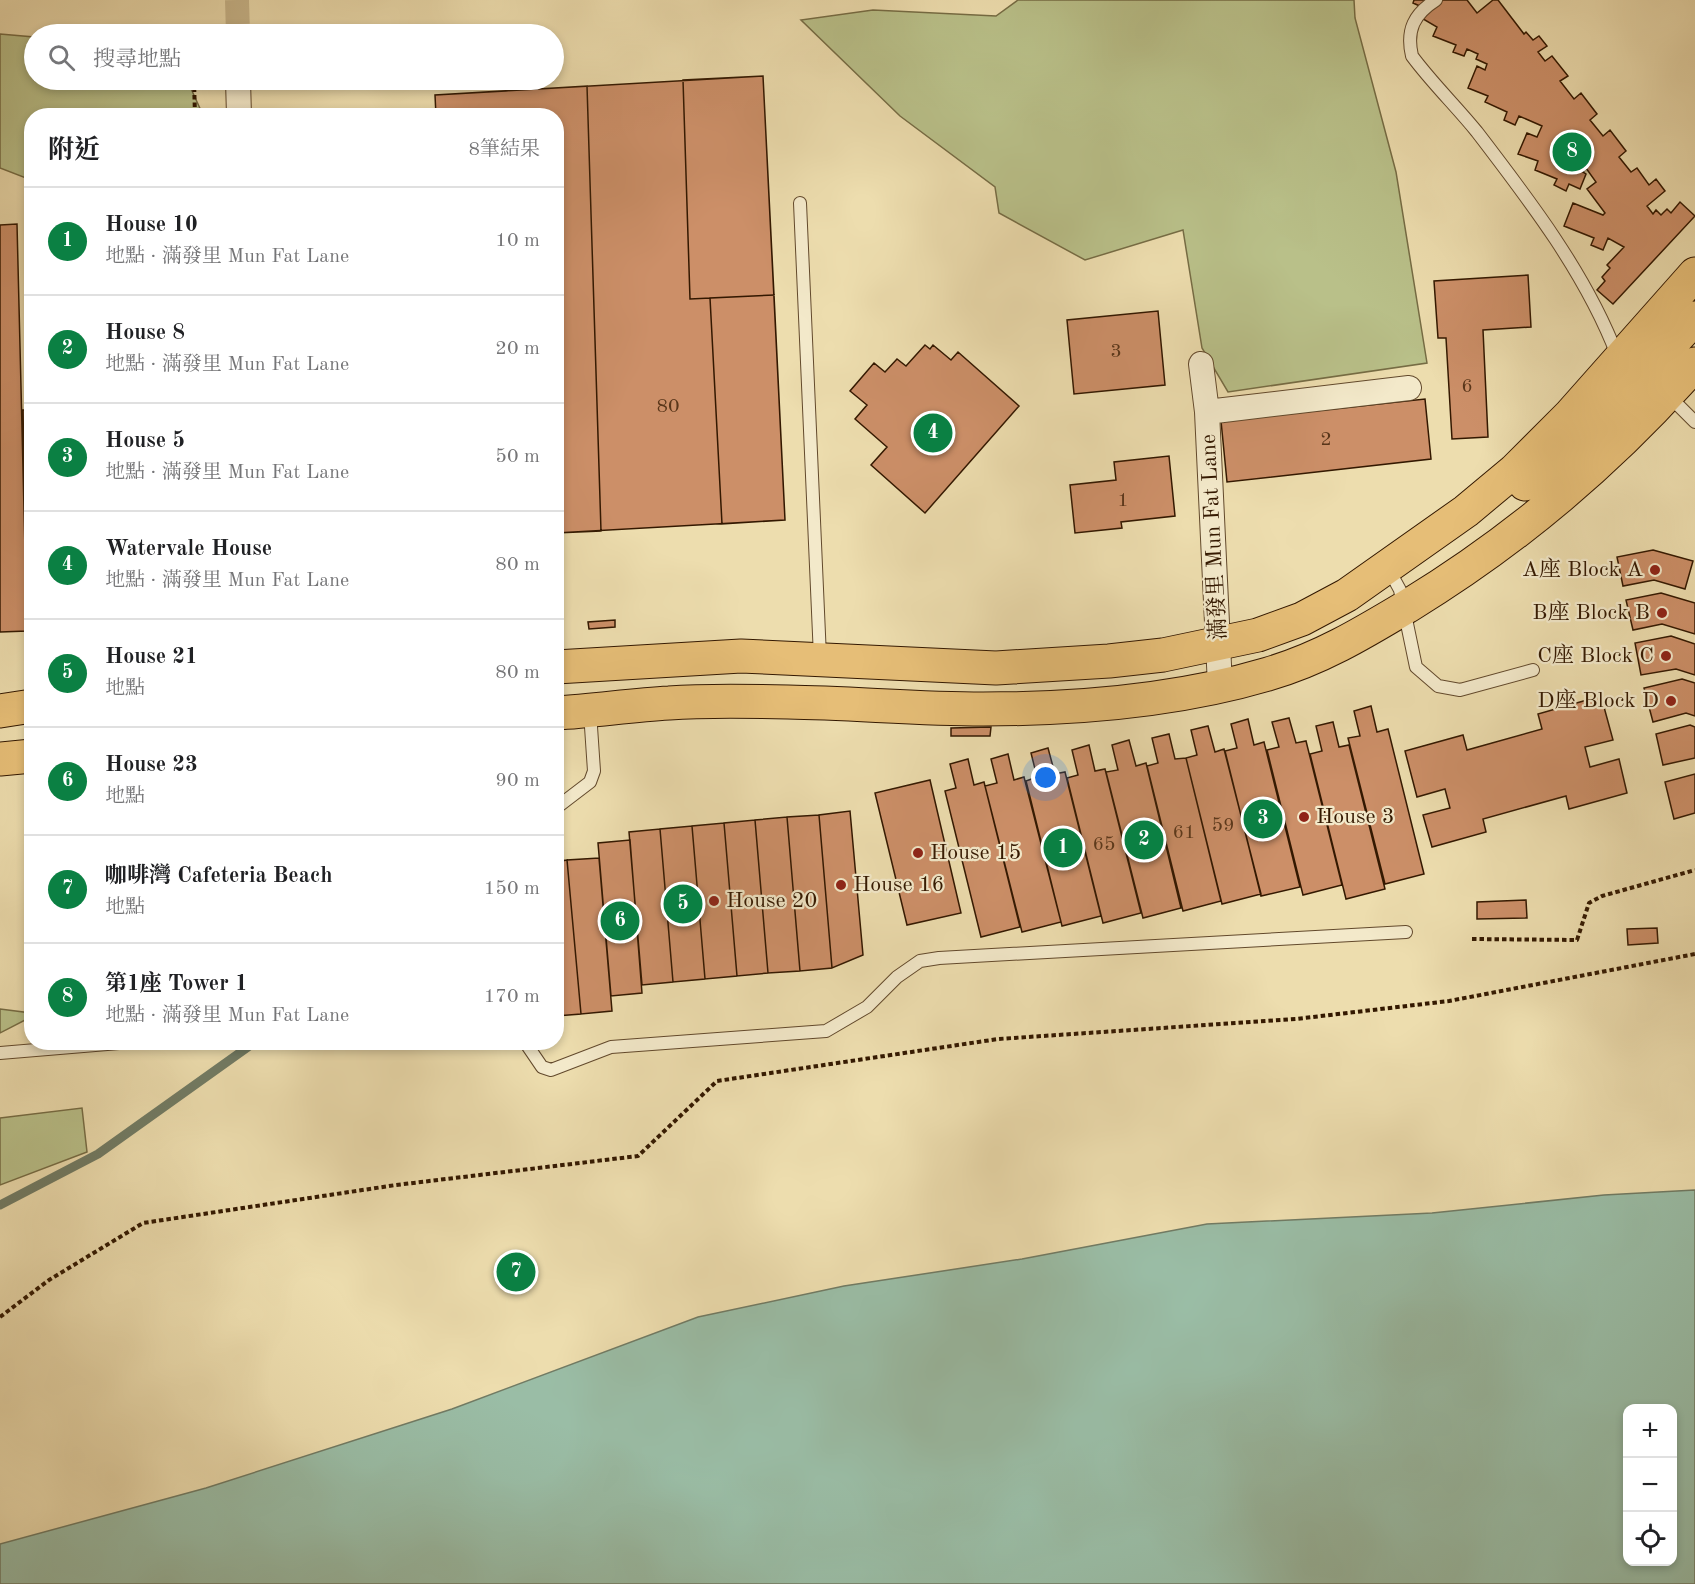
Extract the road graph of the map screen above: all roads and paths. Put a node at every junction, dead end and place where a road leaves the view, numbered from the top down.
1 (1436, 0) edge
2 (194, 90) edge
3 (238, 90) edge
4 (195, 108) edge
5 (239, 108) edge
6 (800, 203) dead end
7 (1695, 274) edge
8 (1695, 318) edge
9 (1619, 359) junction
10 (1201, 364) dead end
11 (1695, 364) edge
12 (1409, 388) dead end
13 (1668, 395) junction
14 (1207, 412) junction
15 (1695, 422) edge
16 (1466, 511) junction
17 (1388, 568) junction
18 (1405, 608) junction
19 (1220, 643) junction
20 (820, 657) junction
21 (564, 667) edge
22 (1533, 670) dead end
23 (1220, 686) junction
24 (24, 707) edge
25 (0, 711) edge
26 (590, 711) junction
27 (564, 713) edge
28 (24, 757) edge
29 (0, 759) edge
30 (564, 802) edge
31 (1695, 870) edge
32 (1406, 932) dead end
33 (1472, 939) dead end
34 (1695, 954) edge
35 (30, 1050) edge
36 (530, 1050) edge
37 (0, 1053) edge
38 (0, 1317) edge

1 - 9 lane
2 - 4 path
3 - 5 street
6 - 20 lane
7 - 9 main road
8 - 16 main road
9 - 16 main road
10 - 14 street
11 - 13 main road
12 - 14 street, 滿發里 Mun Fat Lane
13 - 15 lane
13 - 18 main road
14 - 19 street, 滿發里 Mun Fat Lane
16 - 17 main road
17 - 18 lane
17 - 19 main road
18 - 22 lane
18 - 23 main road
19 - 20 main road
19 - 23 street, 滿發里 Mun Fat Lane
20 - 21 main road
23 - 26 main road
24 - 25 main road
26 - 27 main road
26 - 30 lane
28 - 29 main road
31 - 33 path
32 - 36 lane
34 - 38 path
35 - 37 lane

